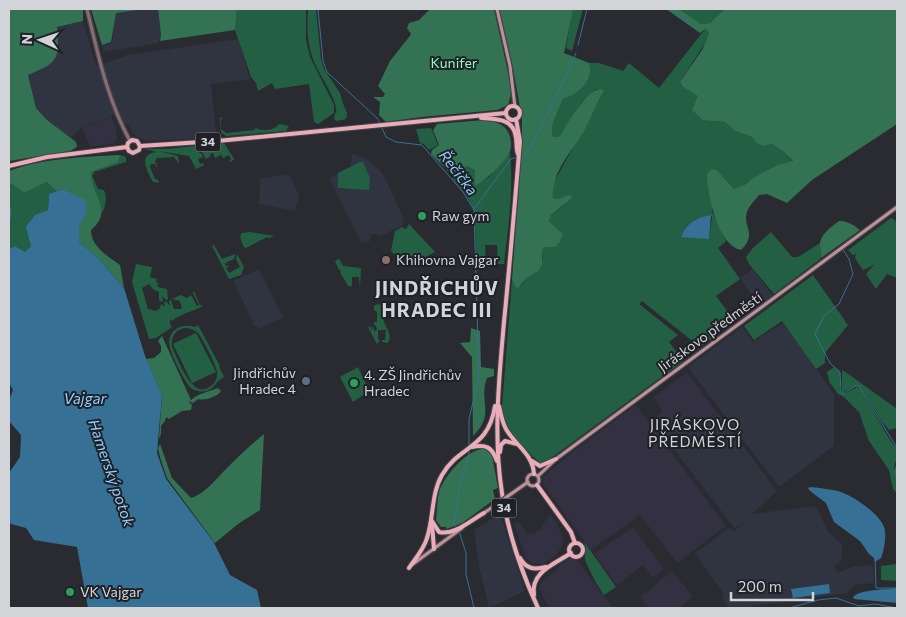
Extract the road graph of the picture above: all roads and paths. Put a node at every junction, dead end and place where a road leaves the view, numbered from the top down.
1 (87, 9) edge
2 (496, 9) edge
3 (515, 107) junction
4 (506, 113) junction
5 (471, 117) junction
6 (516, 119) junction
7 (130, 141) junction
8 (140, 146) junction
9 (127, 147) junction
10 (519, 155) junction
11 (9, 166) edge
12 (897, 207) edge
13 (498, 397) junction
14 (518, 445) junction
15 (470, 448) junction
16 (498, 459) junction
17 (556, 459) junction
18 (532, 461) junction
19 (499, 467) junction
20 (536, 475) junction
21 (528, 482) junction
22 (537, 485) junction
23 (484, 513) junction
24 (432, 519) junction
25 (427, 539) junction
26 (575, 543) junction
27 (434, 549) junction
28 (515, 549) junction
29 (571, 553) junction
30 (548, 567) junction
31 (408, 568) joint
32 (538, 608) edge

1 - 7 street
2 - 3 main road
3 - 4 main road
3 - 6 main road
4 - 5 main road, 34
4 - 6 main road
5 - 8 main road, 34
5 - 10 main road, 34
6 - 10 main road, 34
7 - 8 main road
7 - 9 main road
8 - 9 main road, 34
9 - 11 main road, 34
10 - 13 main road, 34
12 - 17 main road, Jiráskovo předměstí
13 - 14 main road
13 - 15 main road
13 - 16 main road, 34
14 - 16 main road
14 - 18 main road
15 - 19 main road
15 - 24 main road
16 - 19 main road, 34
17 - 18 main road
17 - 20 main road, Jiráskovo předměstí
18 - 20 main road
19 - 28 main road, 34
20 - 21 main road
20 - 22 main road
21 - 22 main road
21 - 23 main road, bridge
22 - 26 main road
23 - 24 main road
23 - 27 main road
24 - 25 main road
24 - 27 main road
25 - 27 main road
25 - 31 main road
26 - 29 main road
26 - 29 main road
27 - 31 main road
28 - 30 main road
28 - 32 main road, 34
29 - 30 main road
30 - 32 main road

